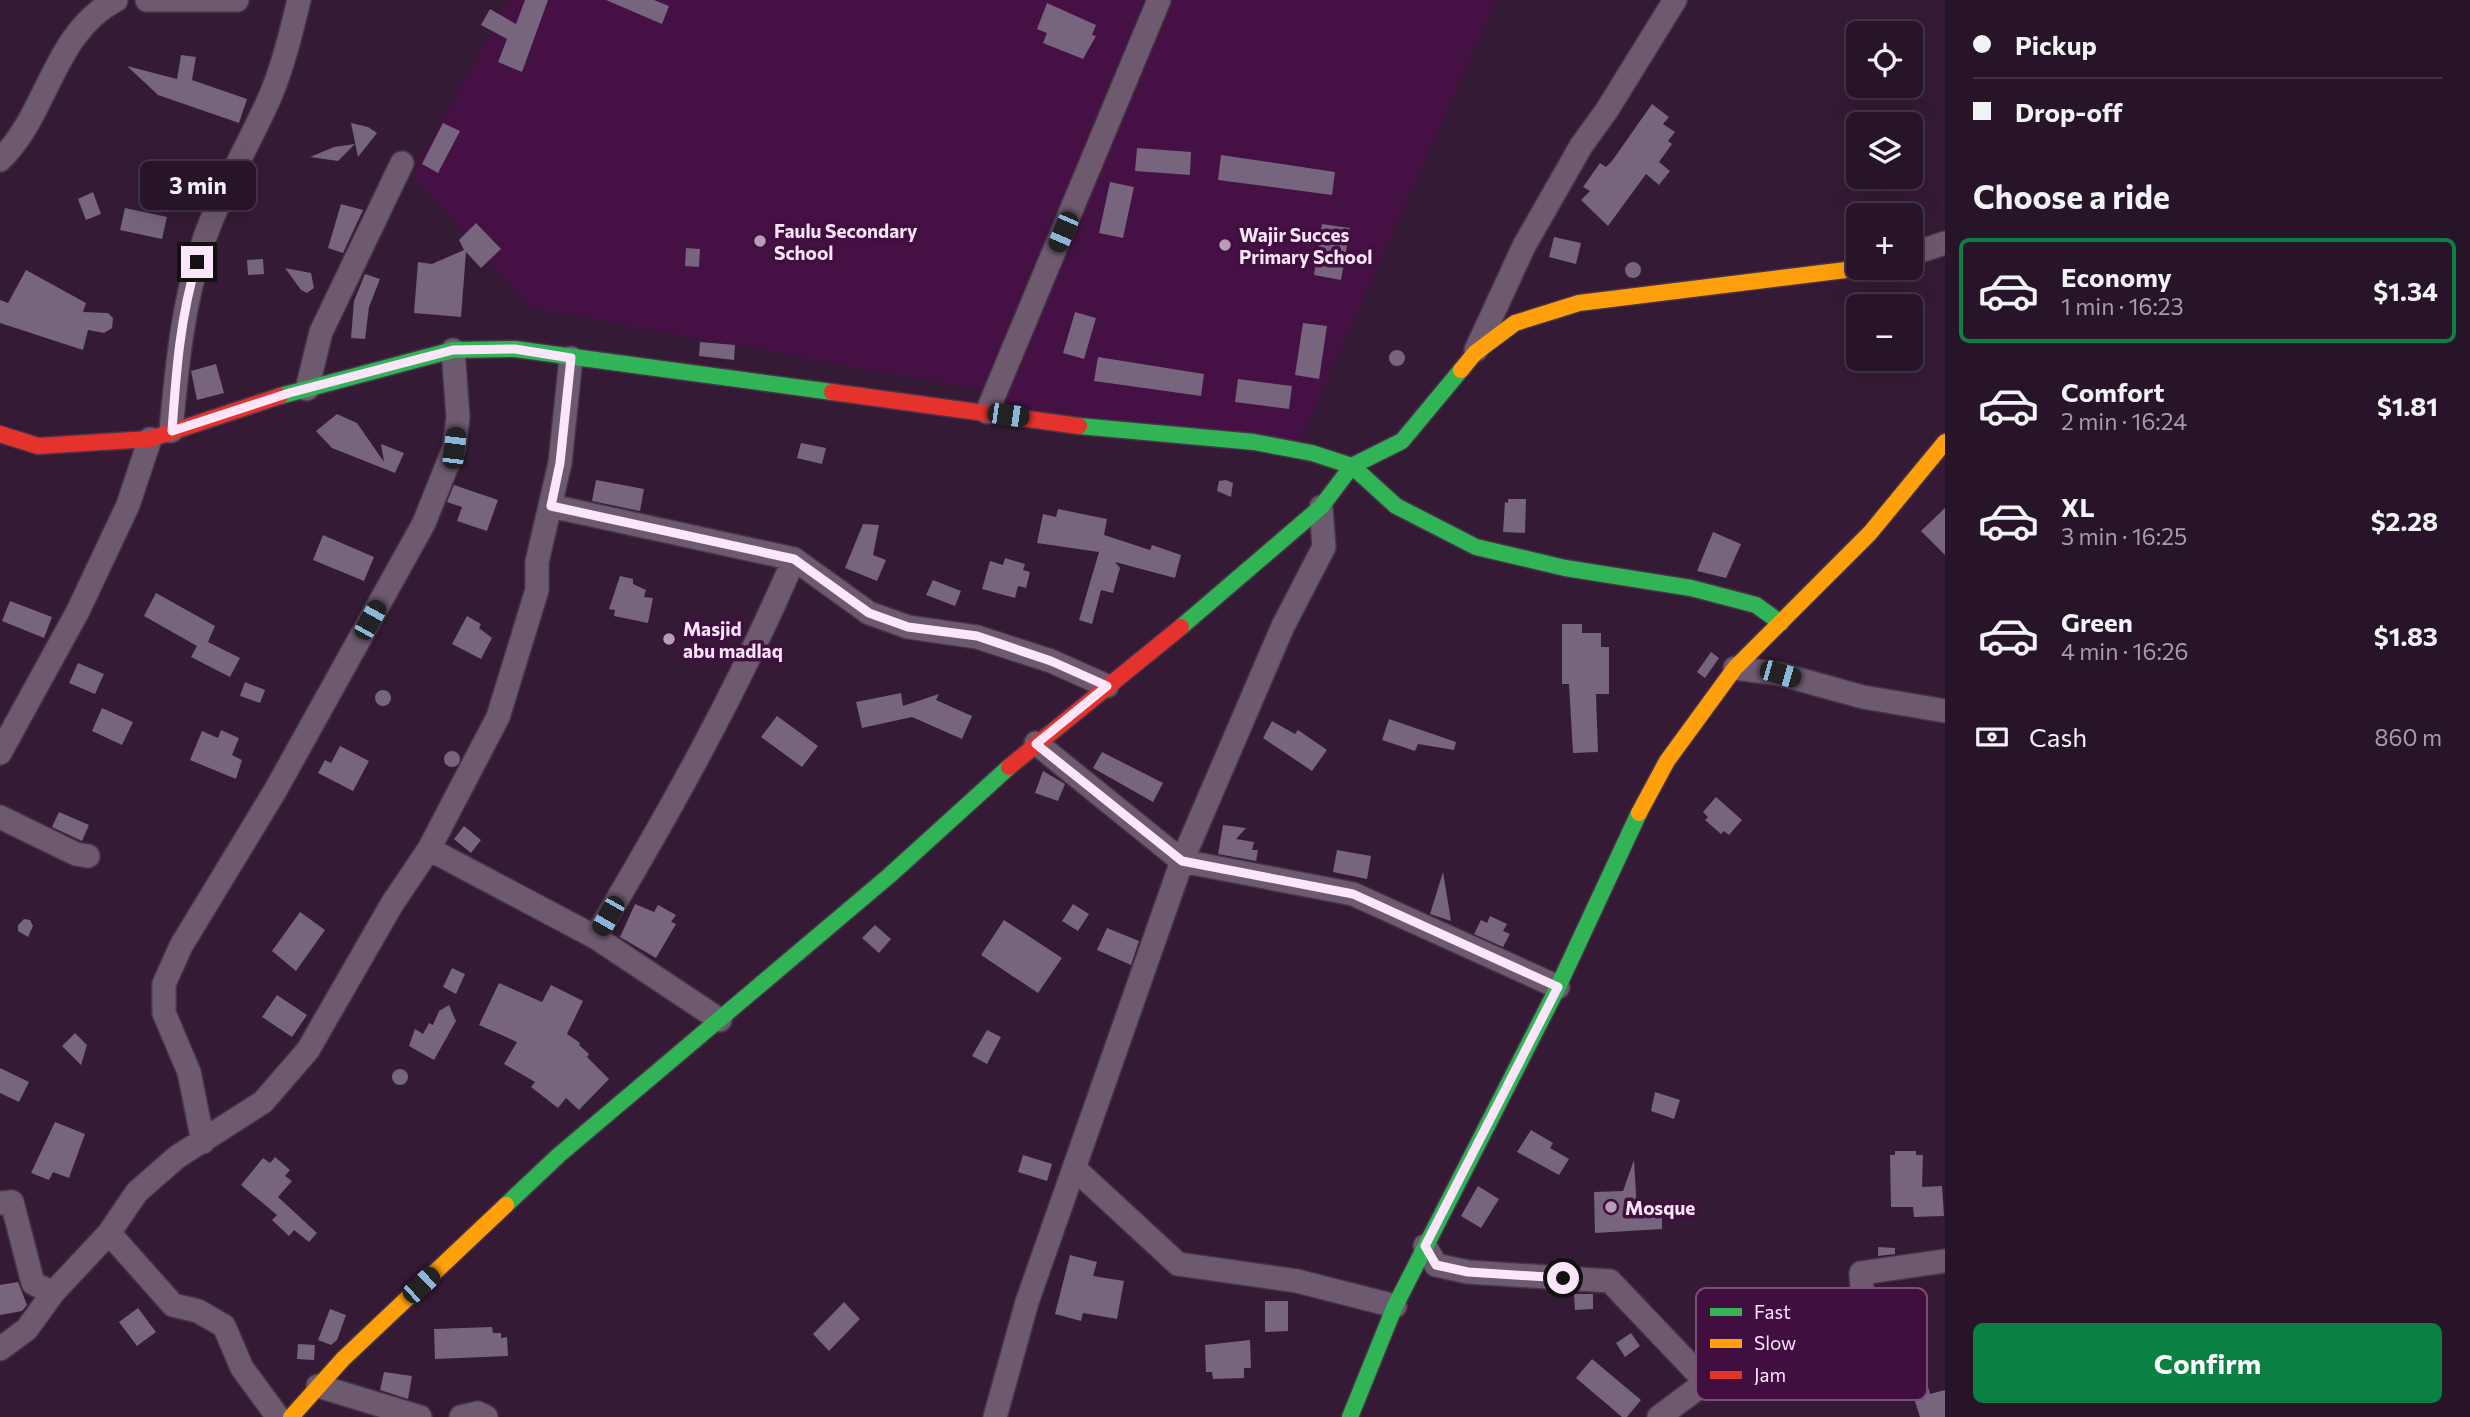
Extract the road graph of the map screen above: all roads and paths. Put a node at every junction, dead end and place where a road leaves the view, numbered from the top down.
1 (116, 0) edge
2 (150, 0) edge
3 (237, 0) edge
4 (299, 0) edge
5 (1159, 0) edge
6 (1675, 0) edge
7 (0, 160) edge
8 (402, 163) dead end
9 (1945, 243) edge
10 (1923, 250) edge
11 (1846, 270) edge
12 (453, 350) junction
13 (1475, 353) junction
14 (571, 358) junction
15 (307, 390) junction
16 (988, 412) junction
17 (172, 431) junction
18 (0, 434) edge
19 (150, 439) junction
20 (1945, 442) edge
21 (1352, 466) junction
22 (551, 506) junction
23 (1321, 507) junction
24 (794, 559) junction
25 (1781, 623) junction
26 (1735, 668) junction
27 (1107, 686) junction
28 (1945, 711) edge
29 (1036, 744) junction
30 (0, 753) edge
31 (0, 817) edge
32 (429, 849) junction
33 (88, 856) dead end
34 (1182, 861) junction
35 (595, 937) junction
36 (1558, 987) junction
37 (719, 1020) junction
38 (203, 1142) junction
39 (1074, 1168) junction
40 (0, 1202) edge
41 (109, 1233) junction
42 (1425, 1246) junction
43 (1945, 1261) edge
44 (1862, 1288) edge
45 (53, 1293) junction
46 (1395, 1306) junction
47 (0, 1349) edge
48 (1696, 1371) edge
49 (318, 1386) junction
50 (1696, 1389) edge
51 (278, 1417) edge
52 (291, 1417) edge
53 (420, 1417) edge
54 (461, 1417) edge
55 (486, 1417) edge
56 (995, 1417) edge
57 (1350, 1417) edge
58 (1659, 1417) edge

1 - 7 street
2 - 3 street
4 - 17 street
5 - 16 street
6 - 13 street
8 - 15 street
9 - 10 street
11 - 13 street
12 - 14 street
12 - 15 street
12 - 38 street
13 - 21 street
14 - 16 street
14 - 22 street
15 - 17 street
16 - 21 street
17 - 19 street
18 - 19 street
19 - 30 street
20 - 25 street
21 - 23 street
21 - 25 street
22 - 24 street
22 - 32 street
23 - 27 street
23 - 34 street
24 - 27 street
24 - 35 street
25 - 26 street
26 - 28 street
26 - 36 street
27 - 29 street
29 - 34 street
29 - 37 street
31 - 33 street
32 - 35 street
32 - 38 street
34 - 36 street
34 - 39 street
35 - 37 street
36 - 42 street
37 - 49 street
38 - 41 street
39 - 46 street
39 - 56 street
40 - 45 street
41 - 45 street
41 - 51 street
42 - 46 street
42 - 48 street
43 - 44 street
45 - 47 street
46 - 57 street
49 - 52 street
49 - 53 street
50 - 58 street
54 - 55 street

